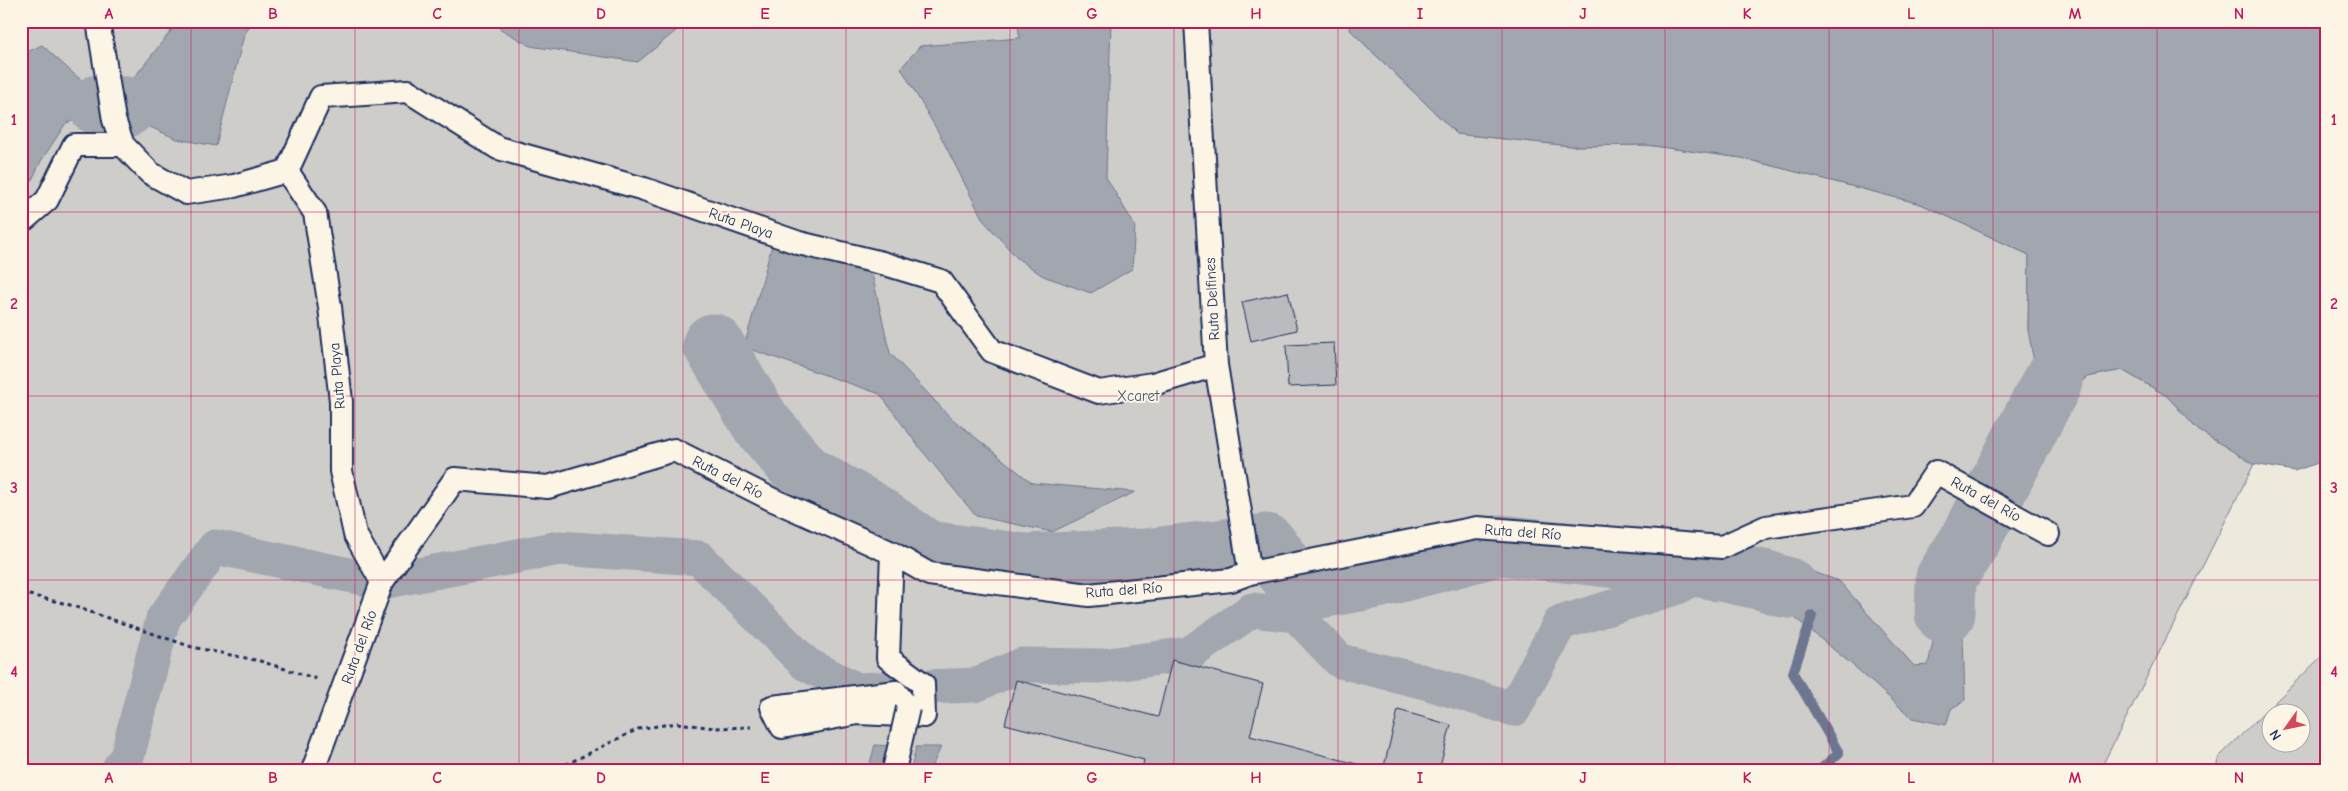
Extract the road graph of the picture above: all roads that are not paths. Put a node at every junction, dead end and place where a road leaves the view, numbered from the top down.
1 (98, 21) edge
2 (1196, 21) edge
3 (123, 145) junction
4 (288, 171) junction
5 (21, 220) edge
6 (1216, 365) junction
7 (2048, 534) dead end
8 (892, 553) junction
9 (1250, 574) junction
10 (382, 582) junction
11 (313, 770) edge
12 (894, 770) edge

1 - 3 street
2 - 6 street, Ruta Delfines
3 - 4 street
3 - 5 street
4 - 6 street, Ruta Playa
4 - 10 street, Ruta Playa
6 - 9 street, Ruta Delfines
7 - 9 street, Ruta del Río
8 - 9 street, Ruta del Río
8 - 10 street, Ruta del Río
8 - 12 street, bridge
10 - 11 street, Ruta del Río

